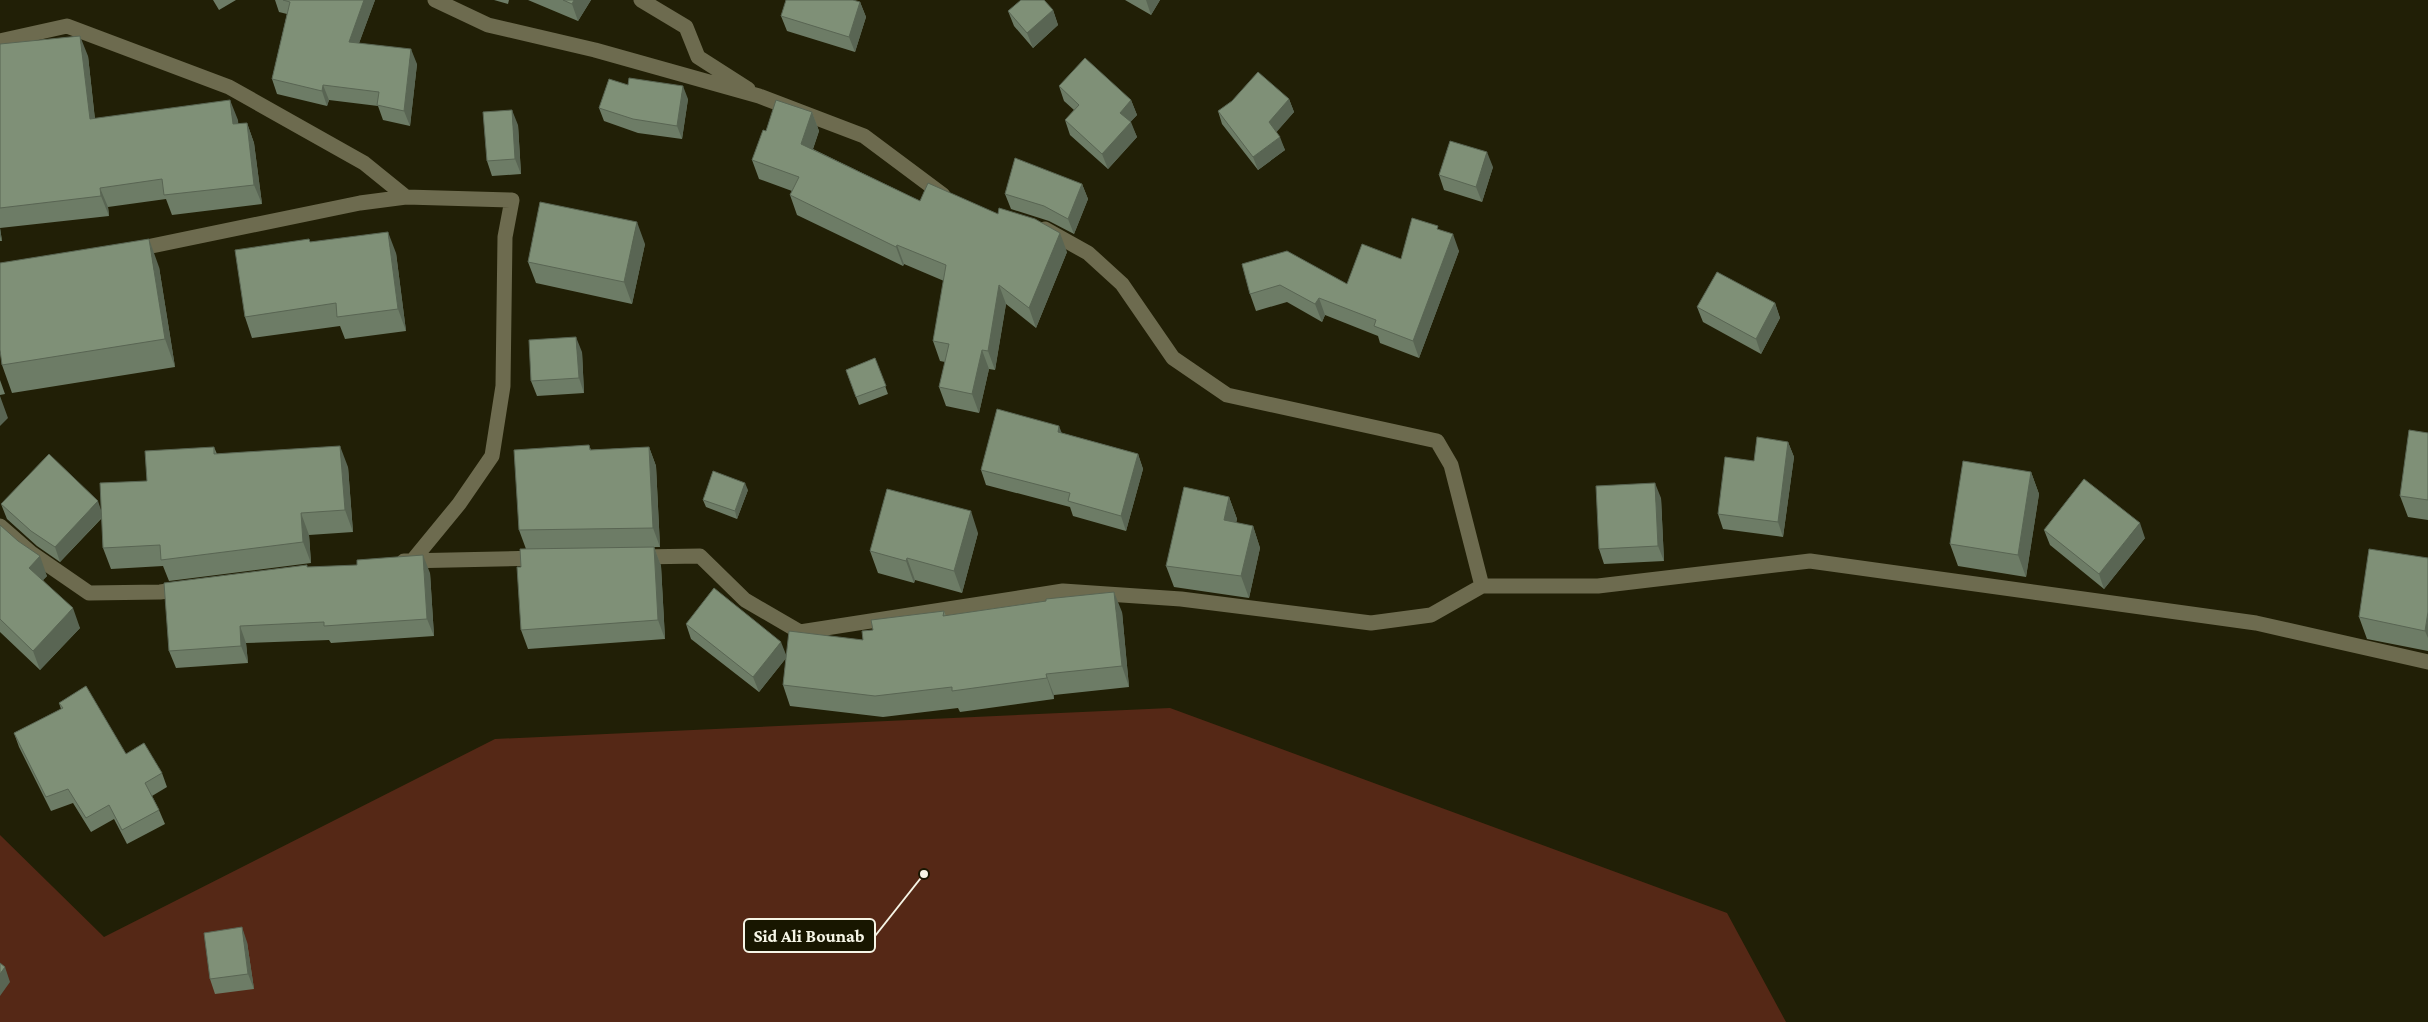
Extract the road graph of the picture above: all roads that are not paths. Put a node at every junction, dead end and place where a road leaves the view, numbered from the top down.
1 (435, 0) edge
2 (641, 0) edge
3 (0, 41) edge
4 (759, 96) junction
5 (406, 197) junction
6 (959, 203) edge
7 (1028, 224) edge
8 (117, 253) edge
9 (0, 526) edge
10 (621, 557) edge
11 (551, 558) edge
12 (413, 560) junction
13 (394, 562) edge
14 (1482, 586) junction
15 (199, 587) edge
16 (2428, 662) edge

1 - 4 street
2 - 4 street
3 - 5 street
4 - 6 street
5 - 8 street
5 - 12 street
7 - 14 street
9 - 15 street
10 - 14 street
11 - 12 street
12 - 13 street
14 - 16 street

